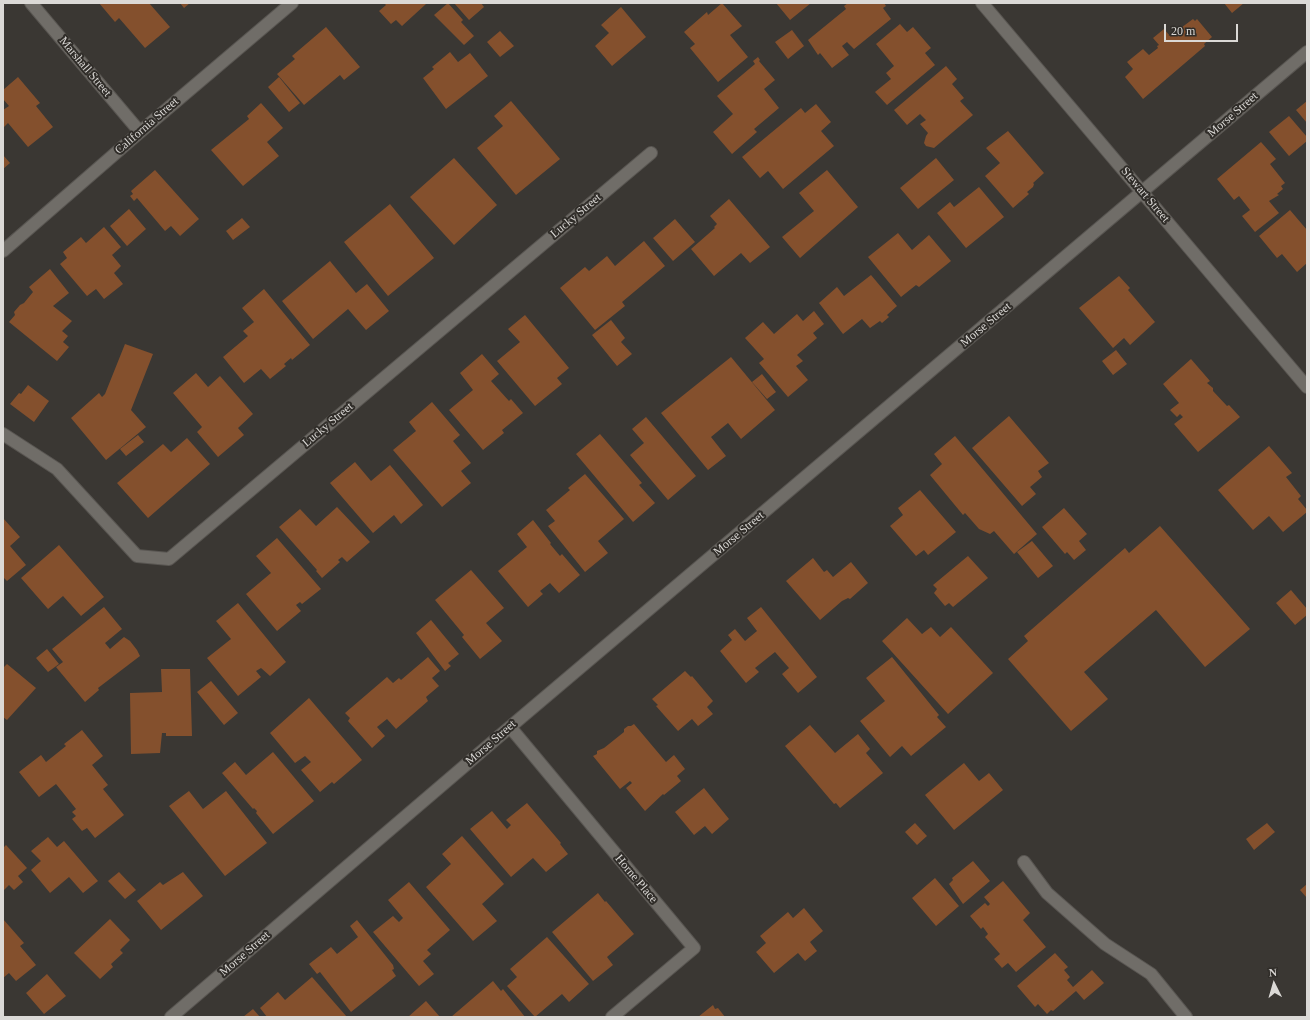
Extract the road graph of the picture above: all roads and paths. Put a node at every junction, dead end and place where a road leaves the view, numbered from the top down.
1 (31, 3) edge
2 (292, 3) edge
3 (982, 3) edge
4 (1307, 52) edge
5 (140, 132) junction
6 (651, 153) dead end
7 (1142, 192) junction
8 (3, 251) edge
9 (1307, 387) edge
10 (3, 434) edge
11 (510, 727) junction
12 (1024, 862) dead end
13 (171, 1017) edge
14 (612, 1017) edge
15 (1186, 1017) edge

1 - 5 street, Marshall Street
2 - 5 street, California Street
3 - 7 street, Stewart Street
4 - 7 street, Morse Street
5 - 8 street, California Street
6 - 10 street, Lucky Street
7 - 9 street, Stewart Street
7 - 11 street, Morse Street
11 - 13 street, Morse Street
11 - 14 street, Horne Place
12 - 15 street

